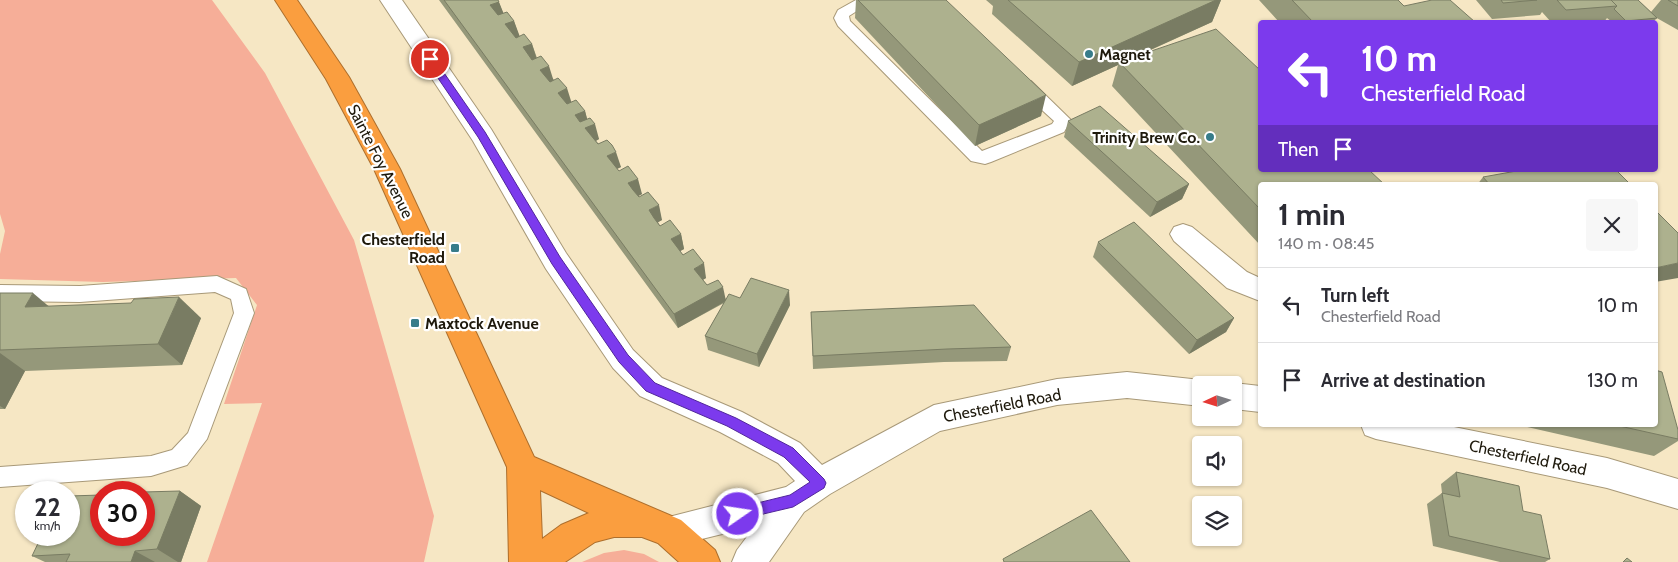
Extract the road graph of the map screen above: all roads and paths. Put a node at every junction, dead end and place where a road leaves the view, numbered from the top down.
1 (286, 0) edge
2 (391, 0) edge
3 (867, 0) edge
4 (1013, 73) edge
5 (1183, 234) dead end
6 (1258, 289) edge
7 (0, 293) edge
8 (1192, 392) edge
9 (1242, 397) edge
10 (1258, 399) edge
11 (1386, 427) edge
12 (523, 467) junction
13 (0, 477) edge
14 (820, 483) junction
15 (1678, 494) edge
16 (793, 500) junction
17 (657, 527) junction
18 (526, 562) edge
19 (542, 562) edge
20 (703, 562) edge
21 (749, 562) edge

1 - 12 highway, Sainte Foy Avenue
2 - 14 street
3 - 4 lane
5 - 6 street
7 - 13 lane
8 - 14 street, Chesterfield Road
9 - 10 street
11 - 15 street, Chesterfield Road
12 - 17 highway
12 - 18 highway, Sainte Foy Avenue
14 - 16 street, Chesterfield Road
16 - 17 street, Chesterfield Road
16 - 21 street, Chesterfield Road
17 - 19 highway
17 - 20 highway

